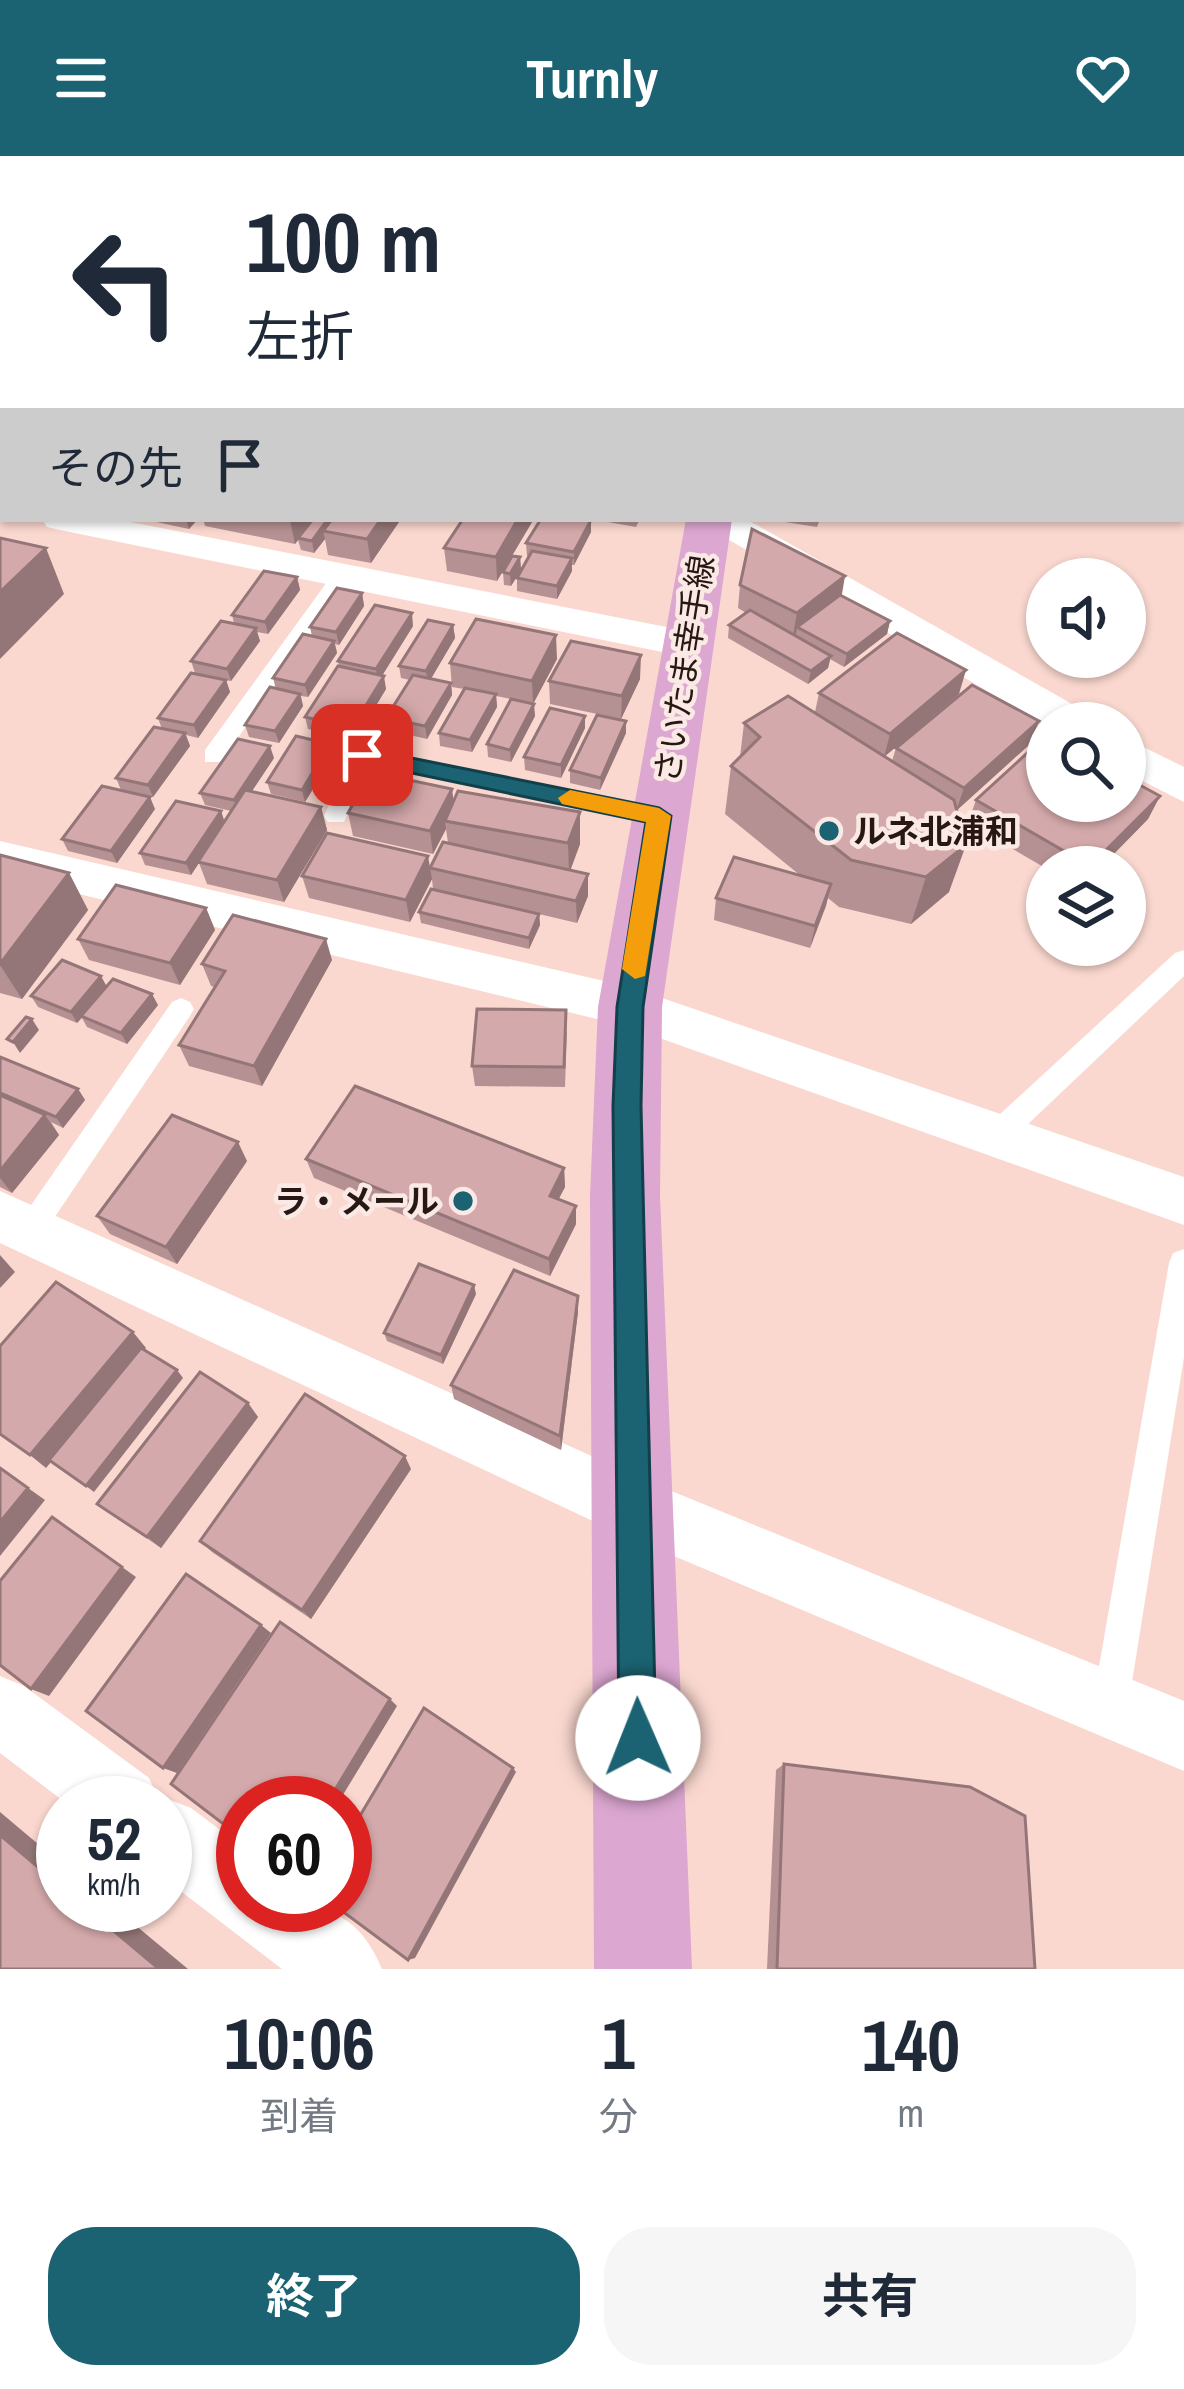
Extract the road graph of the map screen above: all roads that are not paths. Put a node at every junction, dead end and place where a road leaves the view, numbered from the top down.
1 (74, 522) edge
2 (708, 522) edge
3 (725, 522) edge
4 (342, 575) junction
5 (687, 644) junction
6 (1037, 702) edge
7 (213, 756) dead end
8 (1146, 765) edge
9 (1184, 787) edge
10 (335, 816) dead end
11 (659, 816) junction
12 (0, 858) edge
13 (1184, 960) edge
14 (630, 1007) junction
15 (182, 1009) dead end
16 (995, 1137) junction
17 (1184, 1201) edge
18 (15, 1223) edge
19 (1184, 1263) edge
20 (632, 1508) junction
21 (1110, 1707) junction
22 (0, 1710) edge
23 (1184, 1736) edge
24 (88, 1776) edge
25 (192, 1854) edge
26 (216, 1873) edge
27 (295, 1932) edge
28 (344, 1969) edge
29 (643, 1969) edge

1 - 4 street
2 - 5 main road, さいたま幸手線
3 - 6 street
4 - 5 street
4 - 7 lane
5 - 11 main road, さいたま幸手線
8 - 9 street
10 - 11 lane
11 - 14 main road, さいたま幸手線
12 - 14 street
13 - 16 lane
14 - 16 street
14 - 20 main road, さいたま幸手線
15 - 18 lane
16 - 17 street
18 - 20 street
19 - 21 lane
20 - 21 street
20 - 29 main road, さいたま幸手線
21 - 23 street
22 - 24 street
25 - 26 street
27 - 28 street

